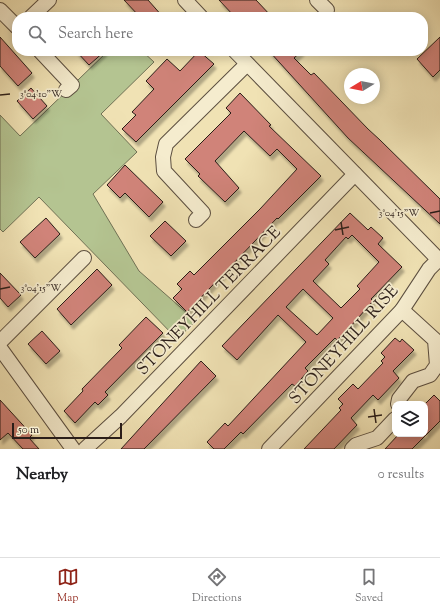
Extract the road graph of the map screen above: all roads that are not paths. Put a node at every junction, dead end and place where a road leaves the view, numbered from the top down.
1 (49, 0) edge
2 (185, 0) edge
3 (317, 0) edge
4 (0, 10) edge
5 (327, 10) dead end
6 (36, 12) edge
7 (196, 12) edge
8 (12, 22) edge
9 (45, 56) edge
10 (239, 56) edge
11 (248, 64) junction
12 (66, 90) dead end
13 (355, 174) junction
14 (196, 220) dead end
15 (84, 258) dead end
16 (439, 260) edge
17 (402, 310) junction
18 (0, 342) edge
19 (0, 348) edge
20 (439, 365) edge
21 (399, 401) edge
22 (392, 422) edge
23 (73, 449) edge
24 (85, 449) edge
25 (269, 449) edge
26 (352, 449) edge

1 - 6 street
2 - 7 street
3 - 5 street
4 - 8 street
9 - 12 street
10 - 11 street
11 - 13 street
11 - 14 street
13 - 16 street
13 - 24 street, STONEYHILL TERRACE
15 - 18 street
16 - 17 street, STONEYHILL RISE
17 - 20 street
17 - 25 street, STONEYHILL RISE
19 - 23 street
20 - 21 street
22 - 26 street

